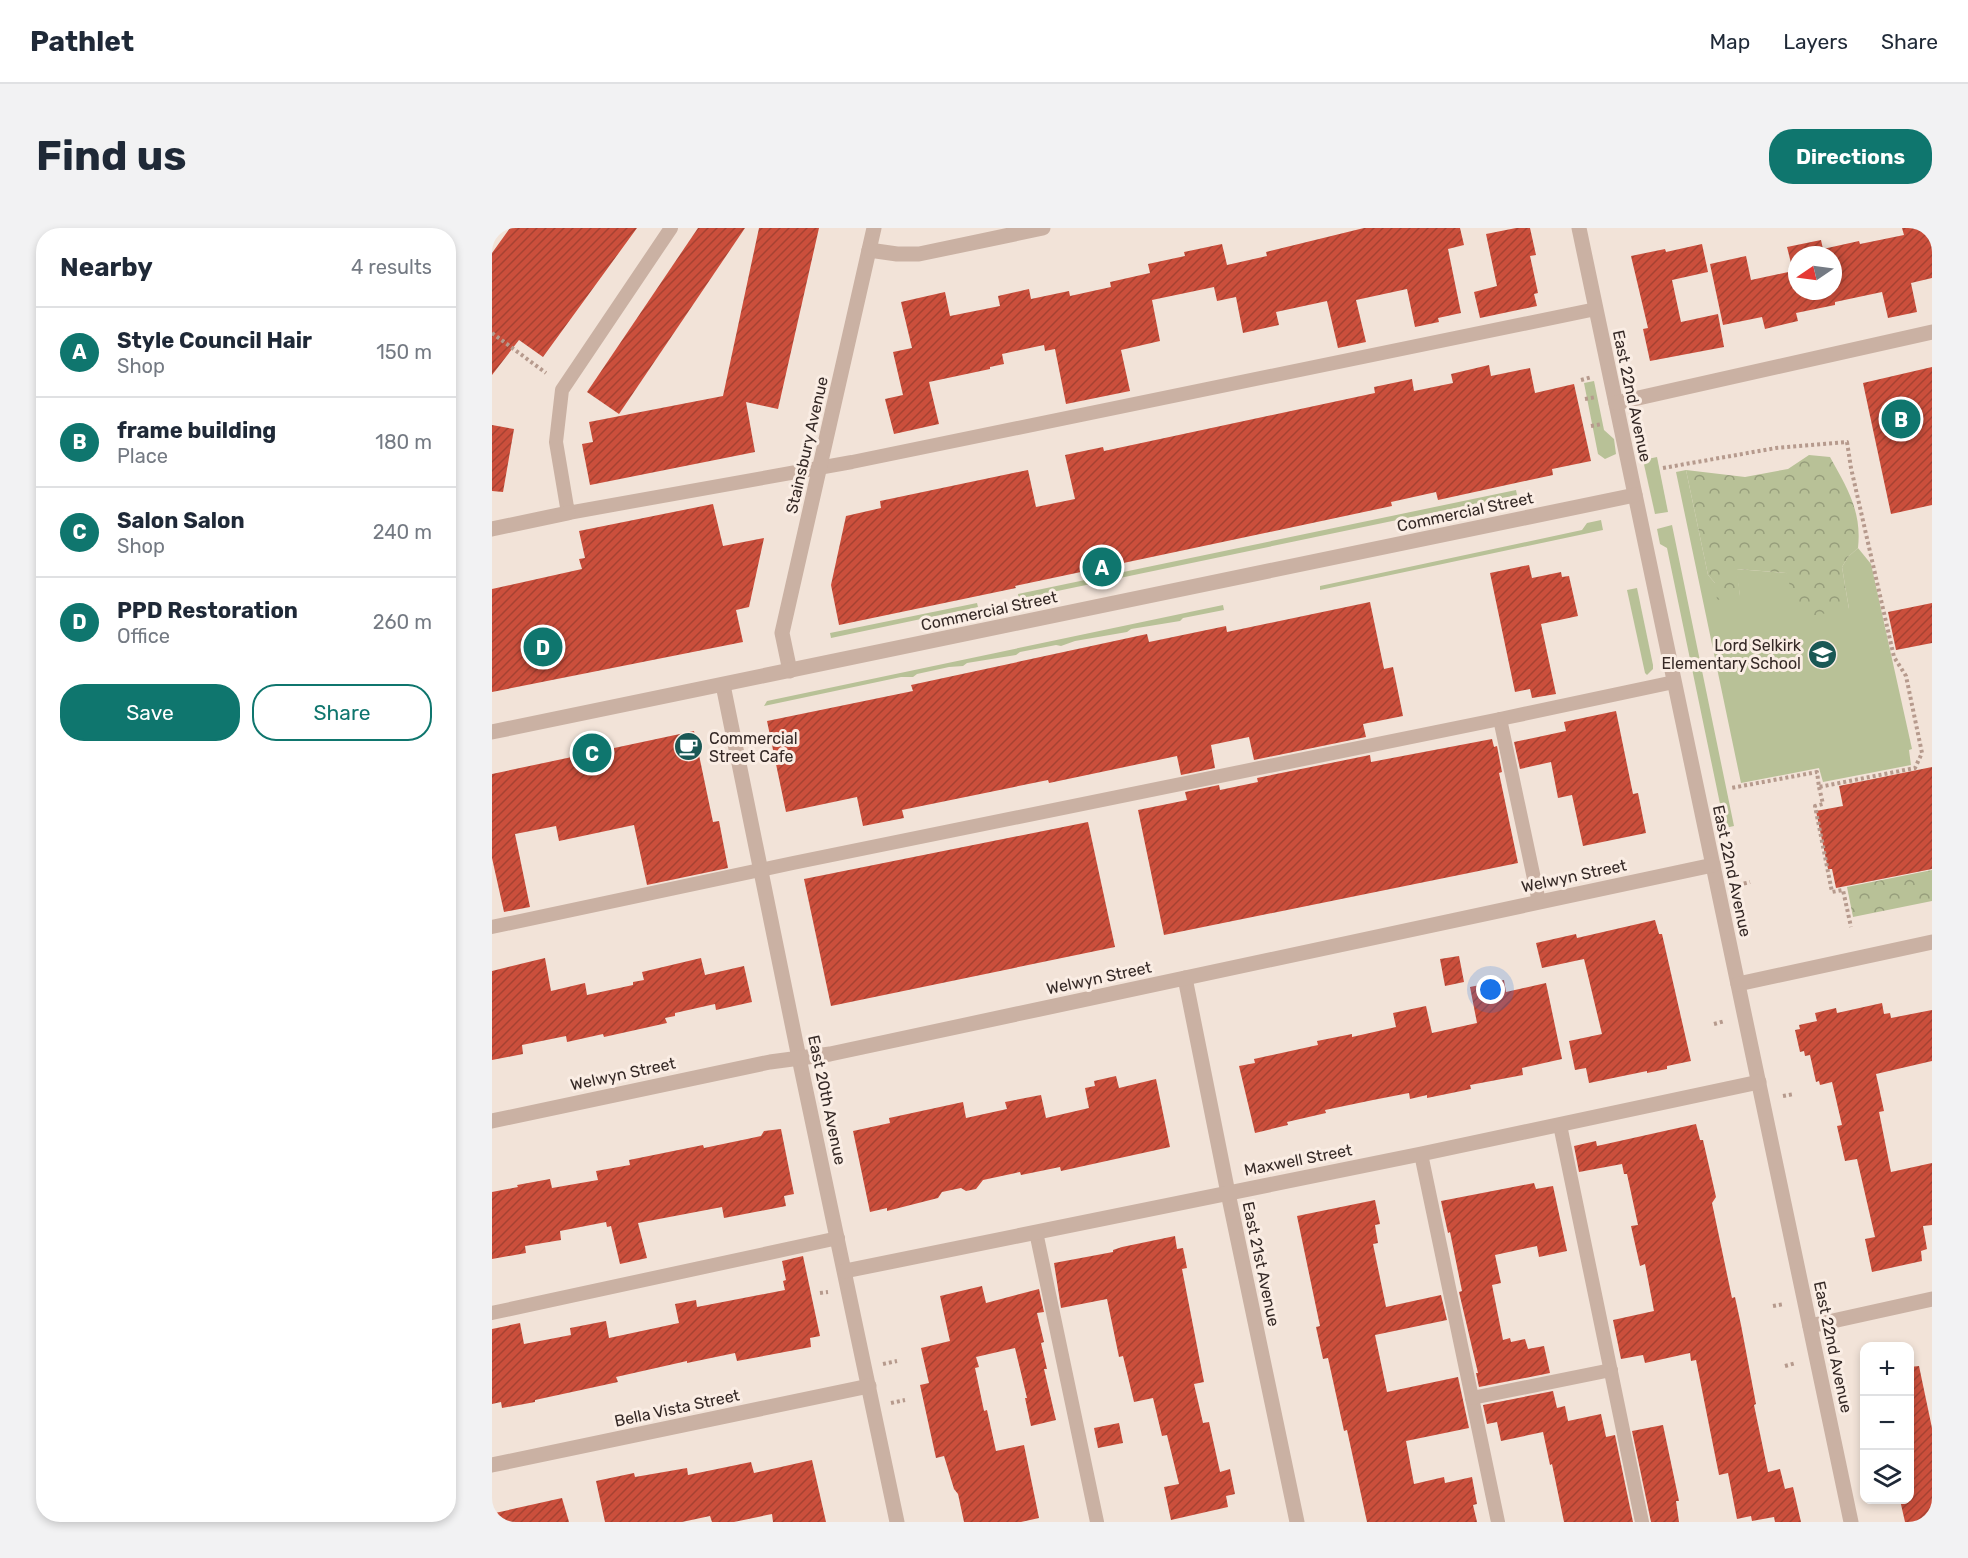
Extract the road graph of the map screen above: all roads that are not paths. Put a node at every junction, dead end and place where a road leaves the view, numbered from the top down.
1 (671, 228) edge
2 (874, 228) edge
3 (1043, 228) edge
4 (1579, 228) edge
5 (869, 250) junction
6 (1596, 309) junction
7 (1932, 332) edge
8 (1616, 404) junction
9 (820, 467) junction
10 (1635, 495) junction
11 (568, 513) junction
12 (492, 529) edge
13 (790, 670) junction
14 (1674, 682) junction
15 (723, 685) junction
16 (1500, 720) junction
17 (492, 732) edge
18 (1713, 865) junction
19 (761, 870) junction
20 (1539, 902) junction
21 (492, 927) edge
22 (1932, 942) edge
23 (1185, 978) junction
24 (1738, 984) junction
25 (799, 1058) junction
26 (1759, 1082) junction
27 (492, 1121) edge
28 (1560, 1125) junction
29 (1420, 1154) junction
30 (1228, 1193) junction
31 (1036, 1232) junction
32 (838, 1238) junction
33 (845, 1271) junction
34 (1932, 1299) edge
35 (492, 1313) edge
36 (1810, 1326) junction
37 (1611, 1370) junction
38 (868, 1386) junction
39 (1472, 1398) junction
40 (492, 1465) edge
41 (897, 1522) edge
42 (1098, 1522) edge
43 (1297, 1522) edge
44 (1498, 1522) edge
45 (1642, 1522) edge
46 (1851, 1522) edge

1 - 11 lane
2 - 5 street, Stainsbury Avenue
3 - 5 street
4 - 6 street, East 22nd Avenue
5 - 9 street, Stainsbury Avenue
6 - 8 street, East 22nd Avenue
6 - 9 lane
7 - 8 street
8 - 10 street, East 22nd Avenue
9 - 11 lane
9 - 13 street, Stainsbury Avenue
10 - 13 street, Commercial Street
10 - 14 street, East 22nd Avenue
11 - 12 street
13 - 15 street, Commercial Street
14 - 16 lane
14 - 18 street, East 22nd Avenue
15 - 17 street, Commercial Street
15 - 19 street, East 20th Avenue
16 - 19 lane
16 - 20 lane
18 - 20 street, Welwyn Street
18 - 24 street, East 22nd Avenue
19 - 21 lane
19 - 25 street, East 20th Avenue
20 - 23 street, Welwyn Street
22 - 24 street
23 - 25 street, Welwyn Street
23 - 30 street, East 21st Avenue
24 - 26 street, East 22nd Avenue
25 - 27 street, Welwyn Street
25 - 32 street, East 20th Avenue
26 - 28 street, Maxwell Street
26 - 36 street, East 22nd Avenue
28 - 29 street, Maxwell Street
28 - 37 lane
29 - 30 street, Maxwell Street
29 - 39 lane
30 - 31 street, Maxwell Street
30 - 43 street, East 21st Avenue
31 - 33 street, Maxwell Street
31 - 42 lane
32 - 33 street, East 20th Avenue
32 - 35 lane
33 - 38 street, East 20th Avenue
34 - 36 street
36 - 46 street, East 22nd Avenue
37 - 39 lane
37 - 45 lane
38 - 40 street, Bella Vista Street
38 - 41 street, East 20th Avenue
39 - 44 lane

